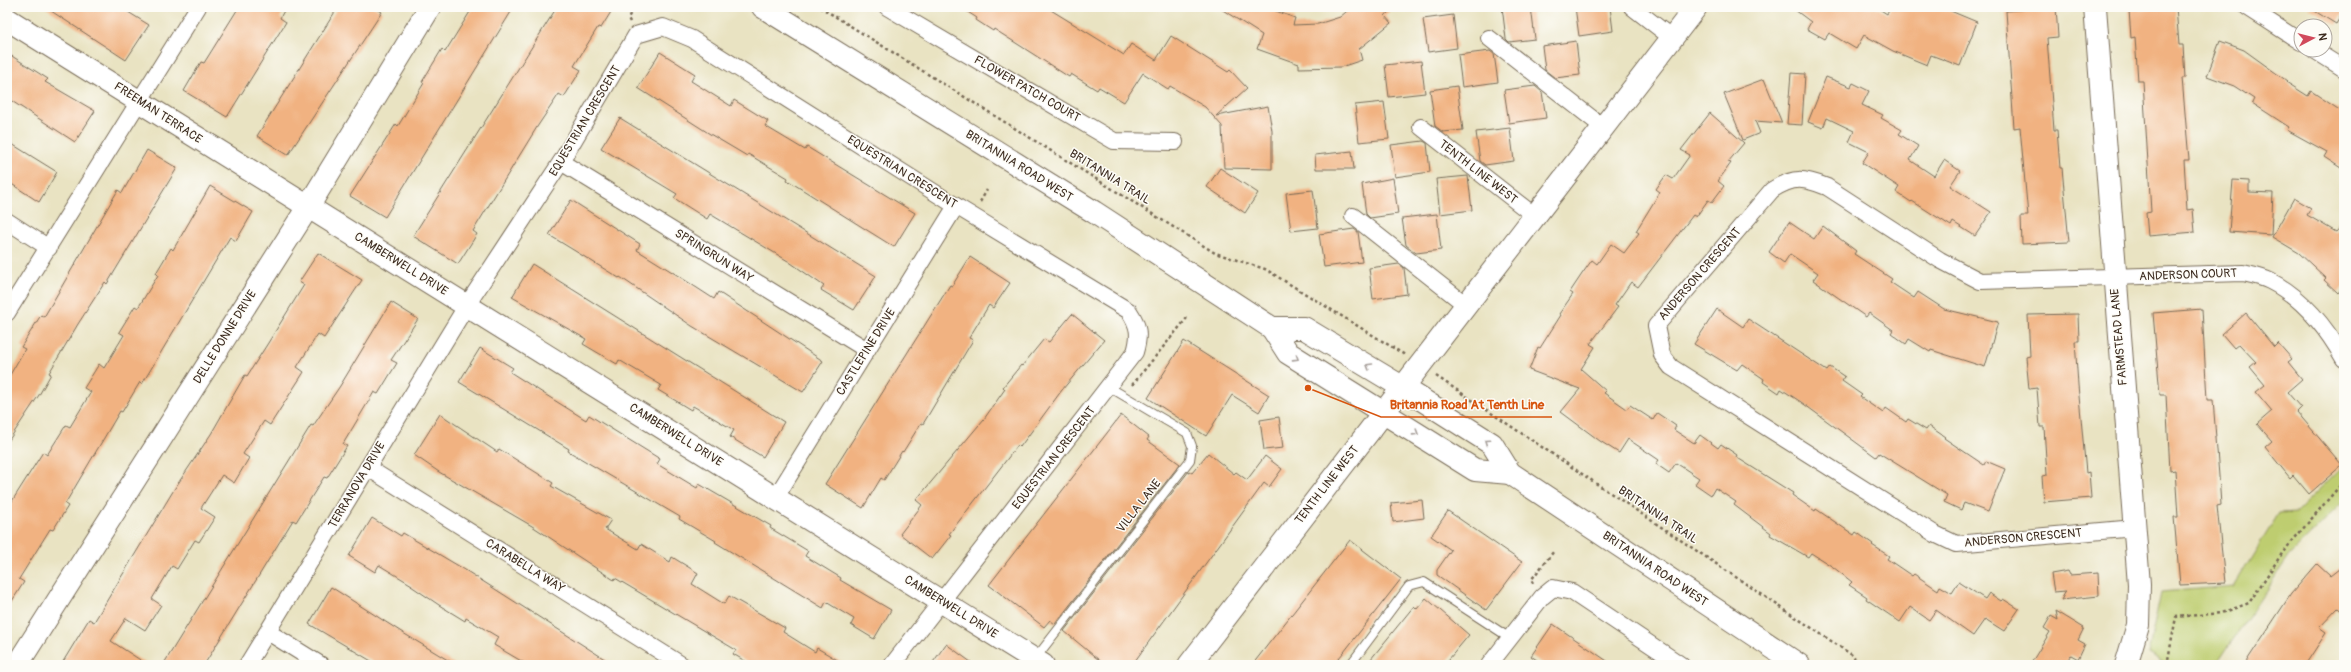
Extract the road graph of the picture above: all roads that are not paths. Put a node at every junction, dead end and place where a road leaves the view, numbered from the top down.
1 (198, 7) edge
2 (430, 7) edge
3 (763, 7) edge
4 (887, 7) edge
5 (1632, 7) edge
6 (1696, 7) edge
7 (2095, 7) edge
8 (2247, 7) edge
9 (7, 19) edge
10 (2293, 37) edge
11 (1488, 38) dead end
12 (1672, 38) junction
13 (2327, 58) edge
14 (2344, 69) edge
15 (139, 102) junction
16 (1421, 127) dead end
17 (1603, 127) junction
18 (1175, 142) dead end
19 (561, 162) junction
20 (956, 206) junction
21 (308, 207) junction
22 (1353, 216) dead end
23 (1536, 216) junction
24 (7, 221) edge
25 (49, 248) junction
26 (2115, 277) junction
27 (467, 305) junction
28 (1466, 305) junction
29 (7, 313) edge
30 (1272, 328) junction
31 (867, 350) junction
32 (2344, 359) edge
33 (1109, 387) junction
34 (1402, 387) junction
35 (1383, 413) junction
36 (368, 468) junction
37 (1510, 473) junction
38 (776, 497) junction
39 (2135, 528) junction
40 (943, 602) junction
41 (268, 632) junction
42 (1510, 638) junction
43 (1039, 662) edge
44 (17, 665) edge
45 (247, 665) edge
46 (321, 665) edge
47 (682, 665) edge
48 (892, 665) edge
49 (1189, 665) edge
50 (1350, 665) edge
51 (1489, 665) edge
52 (1681, 665) edge
53 (1799, 665) edge
54 (2126, 665) edge

1 - 15 street
2 - 21 street, DELLE DONNE DRIVE
3 - 30 street, BRITANNIA ROAD WEST
4 - 18 street, FLOWER PATCH COURT
5 - 12 street
6 - 12 street, TENTH LINE WEST
7 - 26 street, FARMSTEAD LANE
8 - 10 street
9 - 15 street, FREEMAN TERRACE
11 - 17 street
12 - 17 street, TENTH LINE WEST
13 - 14 street
15 - 21 street, FREEMAN TERRACE
15 - 25 street
16 - 23 street, TENTH LINE WEST
17 - 23 street, TENTH LINE WEST
19 - 20 street, EQUESTRIAN CRESCENT
19 - 27 street, EQUESTRIAN CRESCENT
19 - 31 street, SPRINGRUN WAY
20 - 31 street, CASTLEPINE DRIVE
20 - 33 street, EQUESTRIAN CRESCENT
21 - 27 street, CAMBERWELL DRIVE
21 - 44 street, DELLE DONNE DRIVE
22 - 28 street
23 - 28 street, TENTH LINE WEST
24 - 25 street
25 - 29 street
26 - 32 street, ANDERSON COURT
26 - 39 street, FARMSTEAD LANE
26 - 39 street, ANDERSON CRESCENT
27 - 36 street, TERRANOVA DRIVE
27 - 38 street, CAMBERWELL DRIVE
28 - 34 street, TENTH LINE WEST
34 -> 30 street, BRITANNIA ROAD WEST
30 -> 35 street, BRITANNIA ROAD WEST
31 - 38 street, CASTLEPINE DRIVE
33 - 40 street, EQUESTRIAN CRESCENT
33 - 43 lane, VILLA LANE
34 - 35 street, TENTH LINE WEST
37 -> 34 street, BRITANNIA ROAD WEST
35 -> 37 street, BRITANNIA ROAD WEST
35 - 49 street, TENTH LINE WEST
36 - 41 street, TERRANOVA DRIVE
36 - 47 street, CARABELLA WAY
37 - 53 street, BRITANNIA ROAD WEST
38 - 40 street, CAMBERWELL DRIVE
39 - 54 street, FARMSTEAD LANE
40 - 43 street, CAMBERWELL DRIVE
40 - 48 street, EQUESTRIAN CRESCENT
41 - 45 street, TERRANOVA DRIVE
41 - 46 street
42 - 50 lane
42 - 51 street
42 - 52 street

